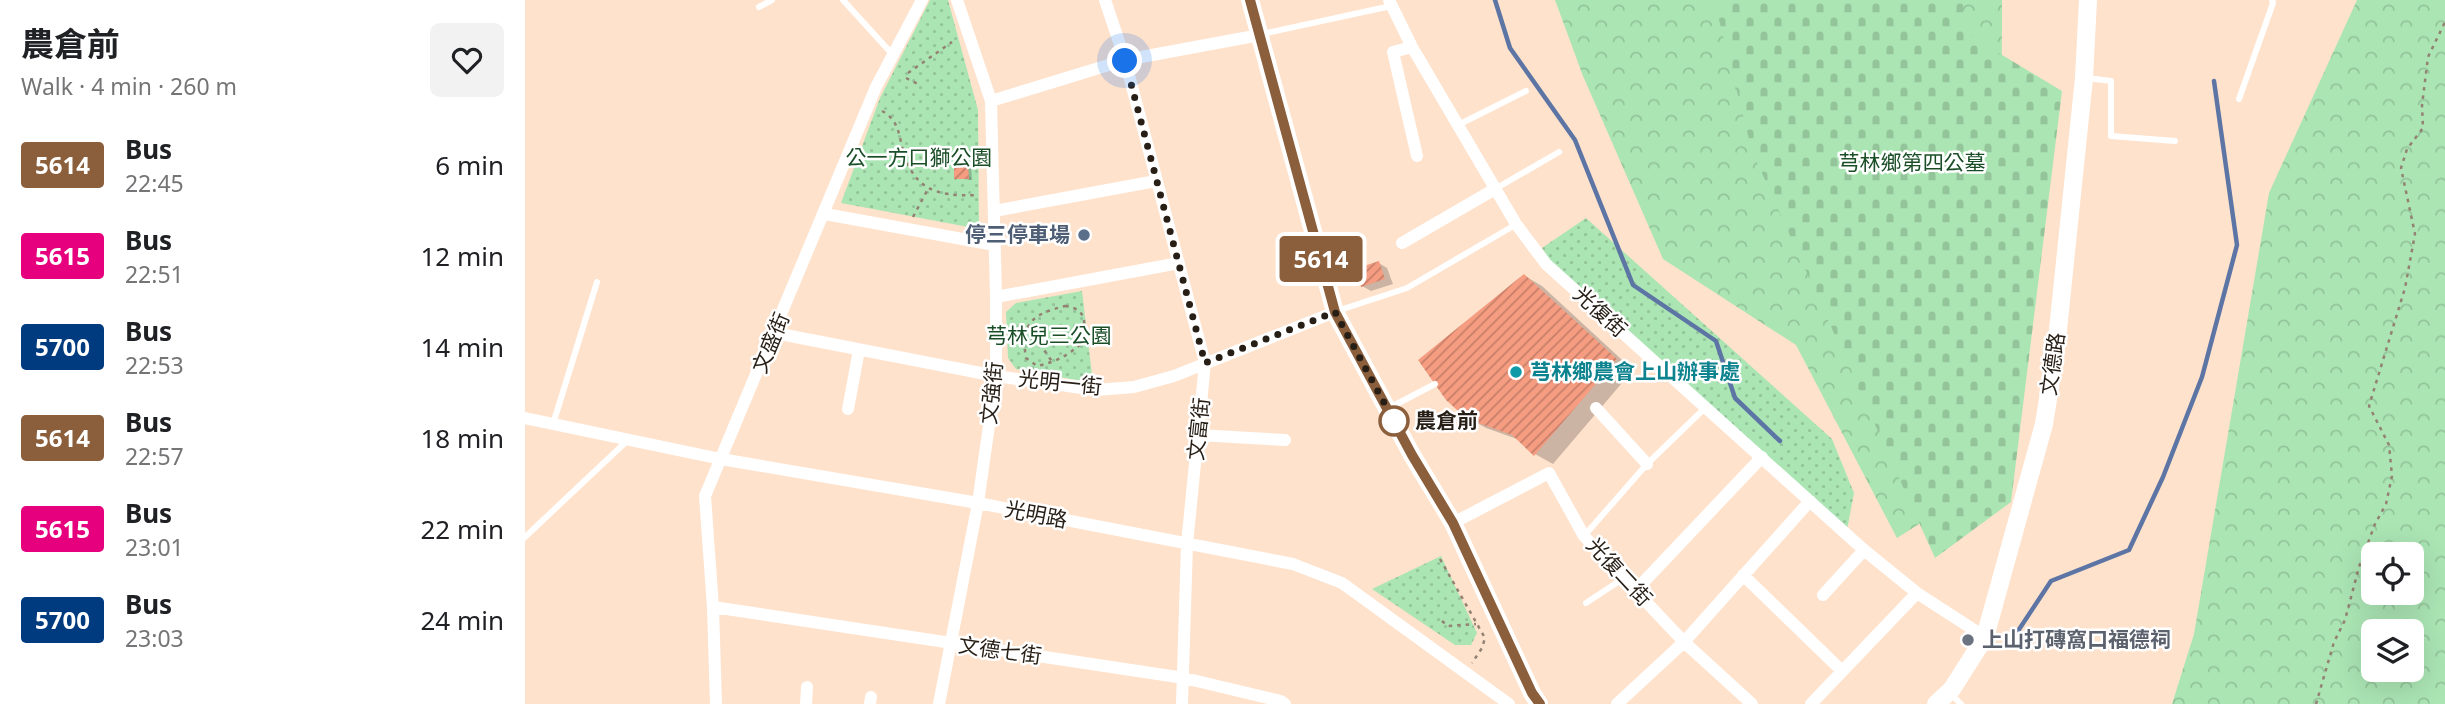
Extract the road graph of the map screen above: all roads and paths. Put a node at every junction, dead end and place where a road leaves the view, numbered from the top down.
1 (772, 0) edge
2 (843, 0) edge
3 (922, 0) edge
4 (957, 0) edge
5 (1104, 0) edge
6 (1251, 0) edge
7 (2088, 0) edge
8 (2272, 0) edge
9 (1390, 3) edge
10 (759, 7) dead end
11 (2445, 22) edge
12 (1260, 35) junction
13 (952, 42) dead end
14 (1412, 47) junction
15 (893, 55) junction
16 (1125, 61) junction
17 (908, 73) dead end
18 (906, 78) dead end
19 (2084, 78) junction
20 (918, 84) dead end
21 (1526, 91) dead end
22 (2239, 99) dead end
23 (991, 101) junction
24 (869, 105) junction
25 (1458, 125) junction
26 (2175, 141) dead end
27 (1559, 152) dead end
28 (1417, 156) dead end
29 (1156, 181) junction
30 (927, 189) junction
31 (1495, 189) junction
32 (993, 195) junction
33 (994, 211) junction
34 (825, 214) junction
35 (1516, 225) junction
36 (907, 229) junction
37 (1402, 243) dead end
38 (995, 245) junction
39 (1179, 263) junction
40 (597, 282) dead end
41 (996, 297) junction
42 (1335, 312) junction
43 (775, 333) junction
44 (1023, 339) junction
45 (859, 350) junction
46 (1053, 363) junction
47 (1205, 363) junction
48 (996, 376) junction
49 (1435, 384) dead end
50 (1706, 407) junction
51 (1596, 408) dead end
52 (849, 409) dead end
53 (1388, 409) junction
54 (525, 418) edge
55 (553, 424) junction
56 (1198, 435) junction
57 (628, 440) junction
58 (1285, 440) dead end
59 (1762, 457) junction
60 (721, 459) junction
61 (1647, 464) junction
62 (1810, 501) junction
63 (978, 503) junction
64 (1453, 523) junction
65 (1584, 536) junction
66 (525, 537) edge
67 (1187, 544) junction
68 (1864, 550) junction
69 (1440, 559) dead end
70 (1743, 575) junction
71 (1624, 579) junction
72 (1636, 590) junction
73 (1917, 593) junction
74 (1823, 595) dead end
75 (1586, 603) dead end
76 (713, 607) junction
77 (1443, 621) dead end
78 (1476, 624) junction
79 (1985, 637) junction
80 (1684, 642) junction
81 (951, 644) junction
82 (1842, 671) junction
83 (1465, 672) junction
84 (1184, 678) junction
85 (807, 687) dead end
86 (1948, 700) edge
87 (716, 704) edge
88 (806, 704) edge
89 (939, 704) edge
90 (1182, 704) edge
91 (1285, 704) edge
92 (1509, 704) edge
93 (1539, 704) edge
94 (1617, 704) edge
95 (1752, 704) edge
96 (1811, 704) edge
97 (2316, 704) edge

1 - 10 lane
2 - 15 lane
3 - 15 street, 文盛街
4 - 23 street, 文強街
5 - 16 street, 文富街
6 - 12 main road
7 - 19 main road, 文德路
8 - 22 lane
9 - 12 lane
9 - 14 street, 光復街
11 - 97 path
12 - 16 street
12 - 42 main road
13 - 17 path
14 - 25 street, 光復街
14 - 28 street
15 - 24 street, 文盛街
16 - 23 street
16 - 29 street, 文富街
18 - 20 path
19 - 26 lane
19 - 79 main road, 文德路
21 - 25 lane
23 - 32 street, 文強街
24 - 30 path
24 - 34 street, 文盛街
25 - 31 street, 光復街
27 - 31 lane
29 - 33 street
29 - 39 street, 文富街
30 - 32 path
30 - 36 path
31 - 35 street, 光復街
31 - 37 street
32 - 33 street, 文強街
33 - 38 street, 文強街
34 - 36 street
34 - 43 street, 文盛街
35 - 42 lane
35 - 50 street, 光復街
36 - 38 street
38 - 41 street, 文強街
39 - 41 street
39 - 47 street, 文富街
40 - 55 lane
41 - 48 street, 文強街
42 - 47 street, 光明一街
42 - 53 main road
43 - 45 street, 光明一街
43 - 60 street, 文盛街
44 - 46 path
44 - 46 path
44 - 46 path
45 - 48 street, 光明一街
45 - 52 street
47 - 48 street, 光明一街
47 - 56 street, 文富街
48 - 63 street, 文強街
49 - 53 lane
50 - 59 street, 光復街
50 - 61 lane
51 - 61 street
53 - 64 main road
54 - 55 street, 光明路
55 - 57 street, 光明路
56 - 58 street
56 - 67 street, 文富街
57 - 60 street, 光明路
57 - 66 lane
59 - 62 street, 光復街
59 - 72 street
60 - 63 street, 光明路
60 - 76 street, 文盛街
61 - 65 lane
62 - 68 street, 光復街
62 - 70 street
63 - 67 street, 光明路
63 - 81 street, 文強街
64 - 65 street, 光復二街
64 - 93 main road
65 - 71 street, 光復二街
67 - 83 street, 光明路
67 - 84 street, 文富街
68 - 73 street, 光復街
68 - 74 street
69 - 78 path
70 - 80 street
70 - 82 street
71 - 72 street, 光復二街
71 - 75 lane
72 - 80 street, 光復二街
73 - 79 street, 光復街
73 - 82 street
76 - 81 street, 文德七街
76 - 87 street, 文盛街
77 - 78 path
78 - 83 path
79 - 86 main road, 文德路
80 - 94 street
80 - 95 street, 光復二街
81 - 84 street, 文德七街
81 - 89 street, 文強街
82 - 96 street
83 - 92 street, 光明路
84 - 90 street, 文富街
84 - 91 street, 文德七街
85 - 88 street

